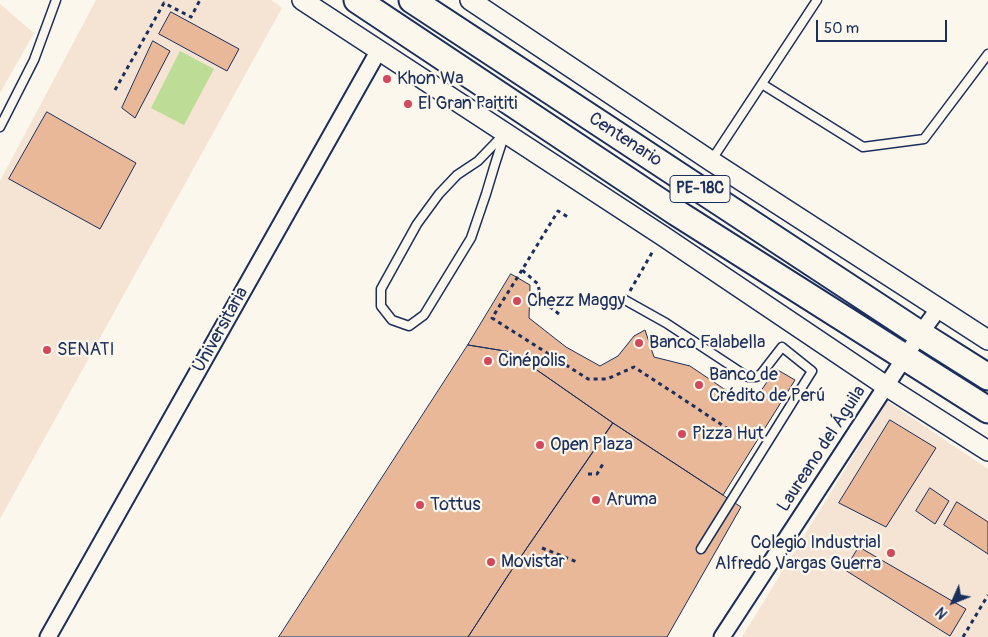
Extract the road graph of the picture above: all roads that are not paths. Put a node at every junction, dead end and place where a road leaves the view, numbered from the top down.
1 (56, 0) edge
2 (302, 0) edge
3 (357, 0) edge
4 (412, 0) edge
5 (470, 0) edge
6 (817, 0) edge
7 (404, 32) junction
8 (379, 50) junction
9 (988, 54) edge
10 (762, 84) junction
11 (0, 127) edge
12 (505, 133) junction
13 (711, 161) junction
14 (625, 300) road end
15 (939, 308) junction
16 (920, 334) junction
17 (988, 340) edge
18 (904, 358) junction
19 (988, 377) edge
20 (886, 386) junction
21 (988, 410) edge
22 (988, 451) edge
23 (701, 549) dead end
24 (48, 637) edge
25 (722, 637) edge

1 - 11 lane
2 - 8 street
3 - 7 highway, Centenario / PE-18C
4 - 16 highway, Centenario / PE-18C
5 - 13 street
6 - 10 lane
7 - 8 street, Universitaria
7 - 18 highway, Centenario / PE-18C
8 - 12 street
8 - 24 street, Universitaria
9 - 10 lane
10 - 13 lane
12 - 12 lane
12 - 20 street
13 - 15 street
14 - 23 lane
15 - 16 street, Laureano del Águila
15 - 17 street
16 - 18 street, Laureano del Águila
16 - 19 highway, Centenario / PE-18C
18 - 20 street, Laureano del Águila
18 - 21 highway, PE-18C
20 - 22 street
20 - 25 street, Laureano del Águila

